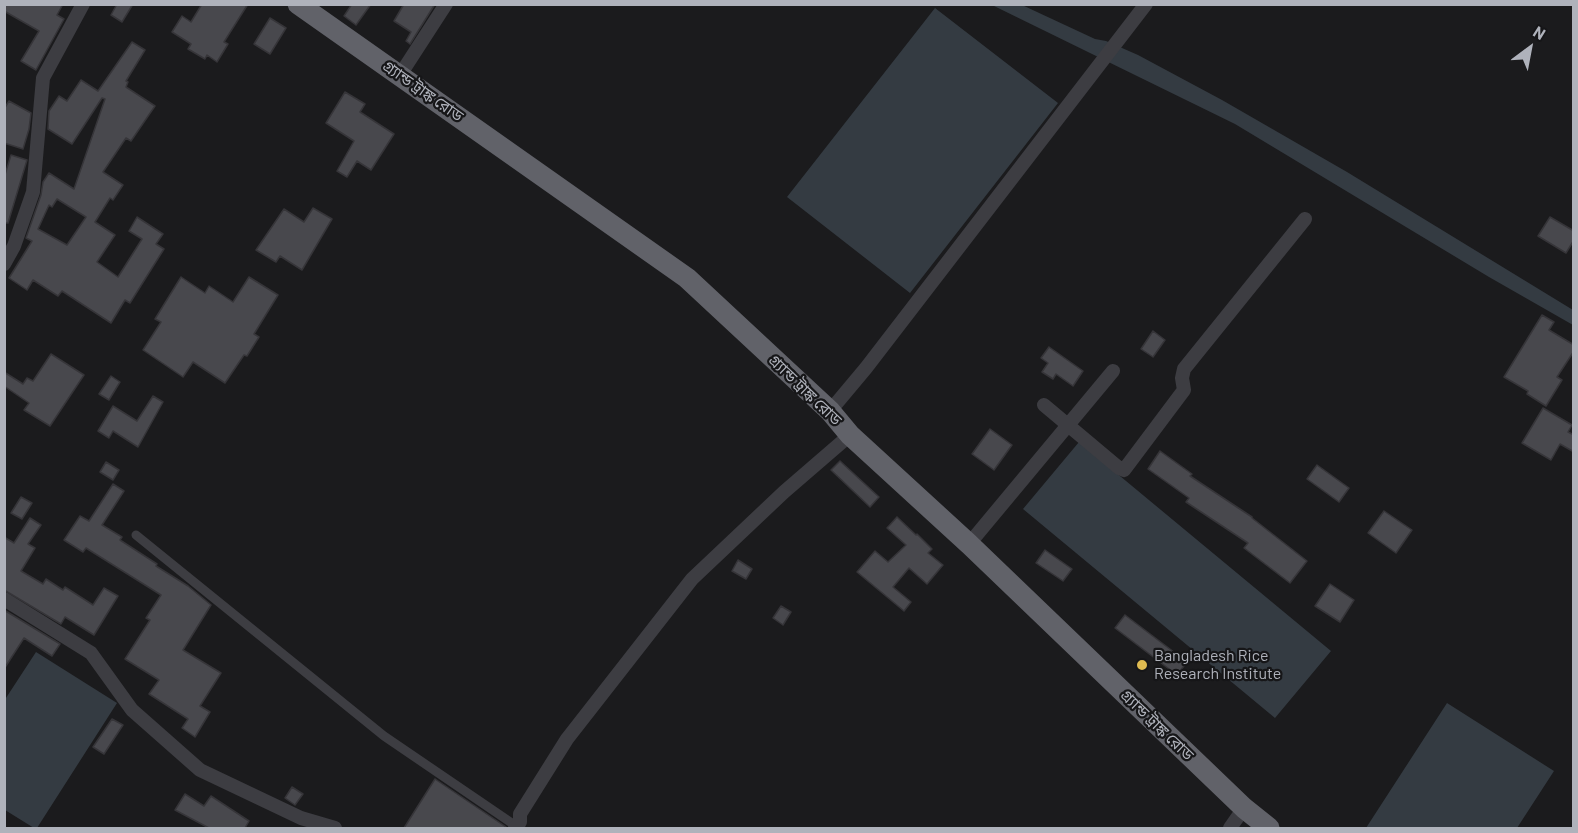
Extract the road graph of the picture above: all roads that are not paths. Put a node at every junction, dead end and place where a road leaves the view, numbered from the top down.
1 (83, 4) edge
2 (298, 4) edge
3 (446, 4) edge
4 (1146, 4) edge
5 (400, 75) junction
6 (1305, 219) dead end
7 (4, 264) edge
8 (1113, 371) dead end
9 (1044, 405) dead end
10 (830, 411) junction
11 (1068, 426) junction
12 (850, 435) junction
13 (136, 535) dead end
14 (969, 544) junction
15 (4, 599) edge
16 (1244, 808) junction
17 (518, 826) edge
18 (335, 828) edge
19 (1230, 828) edge
20 (1269, 828) edge

1 - 7 street
2 - 5 highway, গ্র্যান্ড ট্রাঙ্ক রোড
3 - 5 street
4 - 10 street
5 - 10 highway, গ্র্যান্ড ট্রাঙ্ক রোড
6 - 11 street
8 - 11 street
9 - 11 street
10 - 12 highway, গ্র্যান্ড ট্রাঙ্ক রোড
11 - 14 street
12 - 14 highway, গ্র্যান্ড ট্রাঙ্ক রোড
12 - 17 street
13 - 17 street
14 - 16 highway, গ্র্যান্ড ট্রাঙ্ক রোড
15 - 18 street
16 - 19 street
16 - 20 highway, গ্র্যান্ড ট্রাঙ্ক রোড

